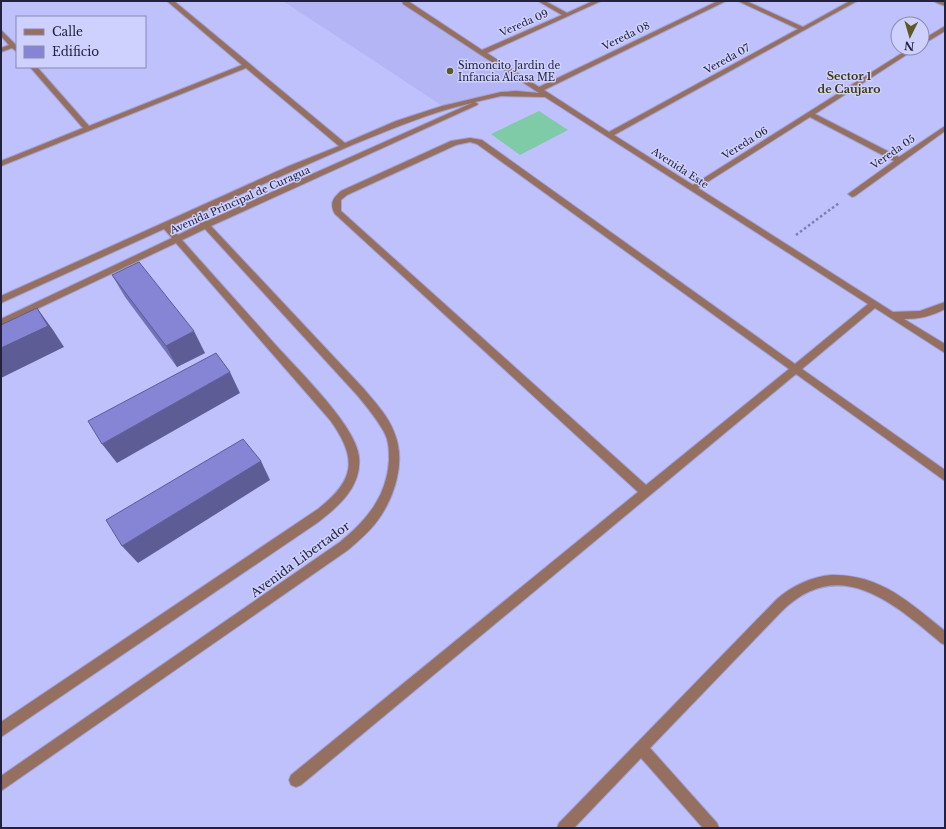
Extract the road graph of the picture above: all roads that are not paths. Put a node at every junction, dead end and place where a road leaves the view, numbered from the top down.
1 (170, 1) edge
2 (541, 1) edge
3 (598, 1) edge
4 (723, 1) edge
5 (741, 1) edge
6 (854, 1) edge
7 (938, 1) edge
8 (405, 2) edge
9 (945, 4) edge
10 (567, 15) junction
11 (945, 28) edge
12 (802, 29) junction
13 (1, 32) edge
14 (930, 38) edge
15 (15, 48) edge
16 (1, 50) edge
17 (481, 53) junction
18 (901, 56) edge
19 (247, 65) junction
20 (33, 68) edge
21 (538, 90) junction
22 (547, 95) junction
23 (488, 97) junction
24 (809, 114) junction
25 (945, 128) edge
26 (88, 129) junction
27 (609, 135) junction
28 (344, 146) junction
29 (899, 160) junction
30 (1, 164) edge
31 (692, 189) junction
32 (852, 194) road end
33 (194, 212) junction
34 (165, 225) junction
35 (206, 226) junction
36 (177, 239) junction
37 (1, 300) edge
38 (874, 304) junction
39 (945, 305) edge
40 (891, 315) junction
41 (1, 323) edge
42 (945, 349) edge
43 (795, 369) junction
44 (945, 476) edge
45 (646, 492) junction
46 (945, 639) edge
47 (1, 730) edge
48 (641, 748) junction
49 (296, 780) dead end
50 (1, 784) edge
51 (564, 828) edge
52 (712, 828) edge

1 - 19 street
2 - 10 street
3 - 10 street, Vereda 09
4 - 21 street, Vereda 08
5 - 12 street
6 - 12 street, Vereda 07
7 - 9 street
8 - 17 street, Avenida Este
10 - 17 street, Vereda 09
11 - 14 street
12 - 27 street, Vereda 07
13 - 15 street
15 - 16 street
17 - 21 street, Avenida Este
18 - 24 street, Vereda 06
19 - 26 street
19 - 28 street
20 - 26 street
21 - 22 street, Avenida Este
22 - 23 street, Avenida Principal de Curagua
22 - 27 street, Avenida Este
23 - 28 street, Avenida Principal de Curagua
23 - 35 street, Avenida Principal de Curagua
24 - 29 street
24 - 31 street, Vereda 06
25 - 29 street, Vereda 05
26 - 30 street
27 - 31 street, Avenida Este
28 - 33 street, Avenida Principal de Curagua
29 - 32 street, Vereda 05
31 - 38 street, Avenida Este
33 - 34 street, Avenida Principal de Curagua
33 - 35 street, Avenida Libertador
34 - 36 street, Avenida Libertador
34 - 37 street, Avenida Principal de Curagua
35 - 36 street, Avenida Principal de Curagua
35 - 50 street, Avenida Libertador
36 - 41 street, Avenida Principal de Curagua
36 - 47 street, Avenida Libertador
38 - 40 street, Avenida Este
38 - 43 street
39 - 40 street
40 - 42 street, Avenida Este
43 - 44 street
43 - 45 street
43 - 45 street
45 - 49 street
46 - 48 street
48 - 51 street
48 - 52 street

